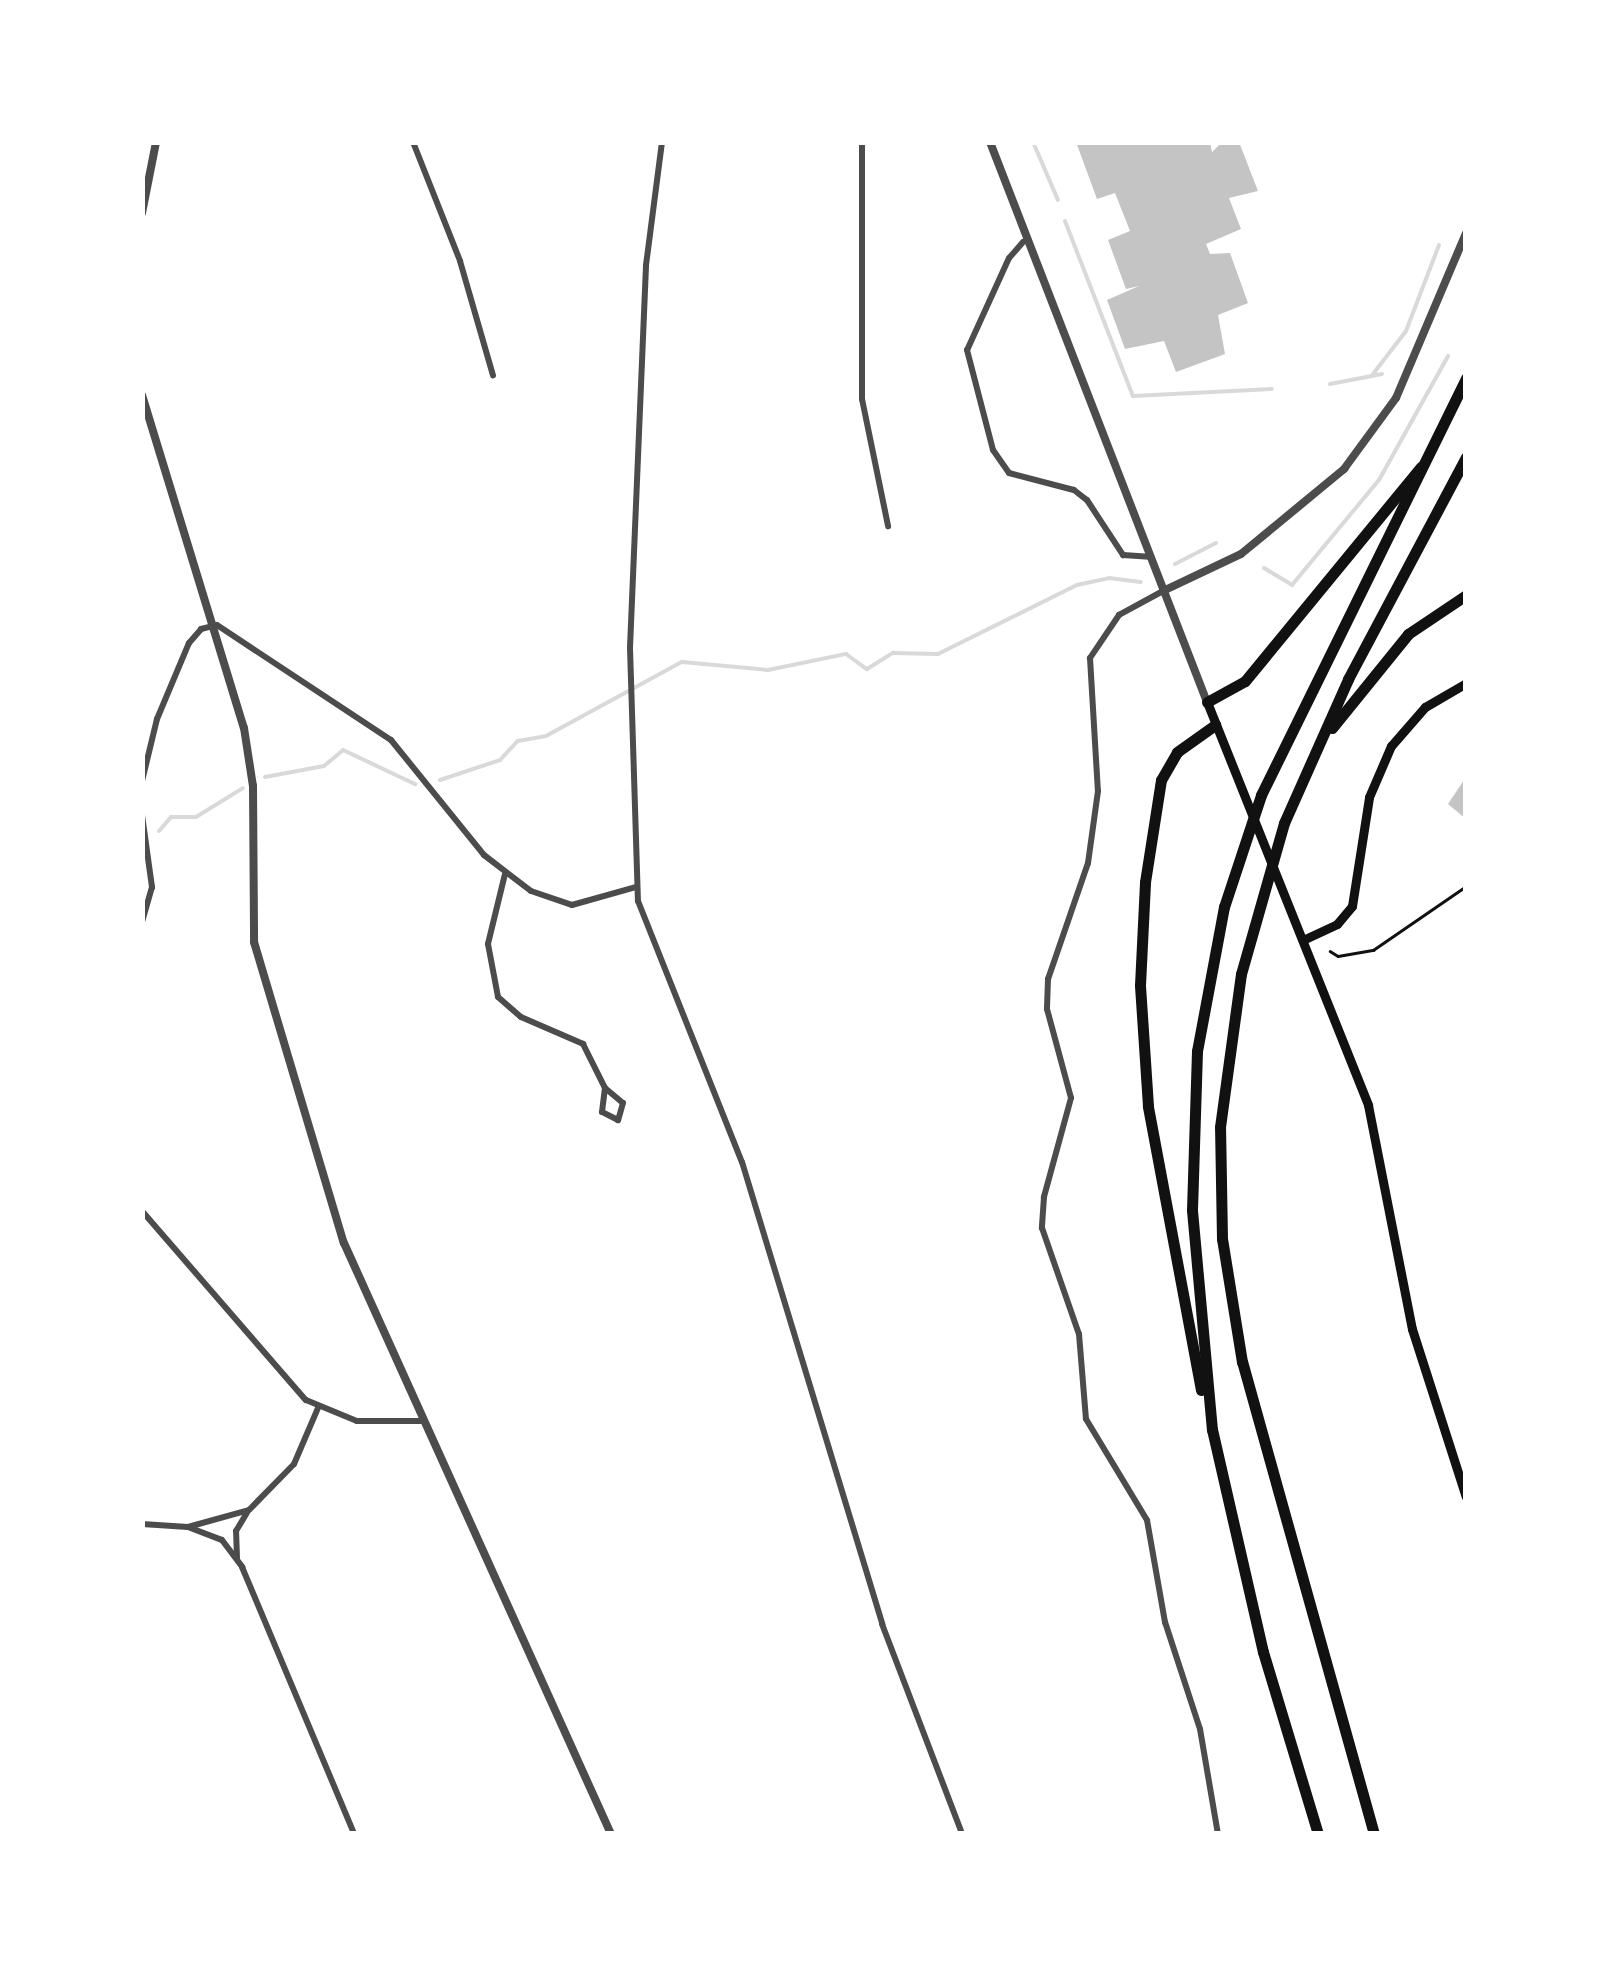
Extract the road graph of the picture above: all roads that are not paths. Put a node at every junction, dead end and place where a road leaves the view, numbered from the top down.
1 (156, 142) edge
2 (413, 142) edge
3 (662, 142) edge
4 (862, 142) edge
5 (990, 142) edge
6 (142, 213) edge
7 (1466, 234) edge
8 (1023, 242) junction
9 (493, 375) dead end
10 (1466, 378) edge
11 (142, 395) edge
12 (1436, 447) junction
13 (1466, 457) edge
14 (888, 526) dead end
15 (1149, 556) junction
16 (1163, 591) junction
17 (1466, 594) edge
18 (214, 625) junction
19 (1466, 683) edge
20 (1207, 702) junction
21 (1215, 725) junction
22 (1315, 752) junction
23 (142, 781) edge
24 (142, 816) edge
25 (506, 874) junction
26 (636, 887) junction
27 (142, 923) edge
28 (1306, 939) junction
29 (604, 1088) junction
30 (142, 1211) edge
31 (318, 1408) junction
32 (421, 1421) junction
33 (1212, 1430) junction
34 (1466, 1497) edge
35 (249, 1510) junction
36 (142, 1524) edge
37 (188, 1527) junction
38 (237, 1559) junction
39 (354, 1834) edge
40 (612, 1834) edge
41 (962, 1834) edge
42 (1218, 1834) edge
43 (1318, 1834) edge
44 (1374, 1834) edge

1 - 6 street
2 - 9 street
3 - 26 street
4 - 14 street
5 - 8 street
7 - 16 street
8 - 15 street
8 - 15 street
10 - 12 highway
11 - 18 street
12 - 20 highway
12 - 33 highway
13 - 22 highway
15 - 16 street
16 - 20 street
16 - 42 street
17 - 22 highway
18 - 23 street
18 - 25 street
18 - 32 street
19 - 28 main road
20 - 21 main road
21 - 28 main road
21 - 33 highway
22 - 44 highway
24 - 27 street
25 - 26 street
25 - 29 street
26 - 41 street
28 - 34 main road
29 - 29 street
30 - 31 street
31 - 32 street
31 - 35 street
32 - 40 street
33 - 43 highway
35 - 37 street
35 - 38 street
36 - 37 street
37 - 38 street
38 - 39 street

